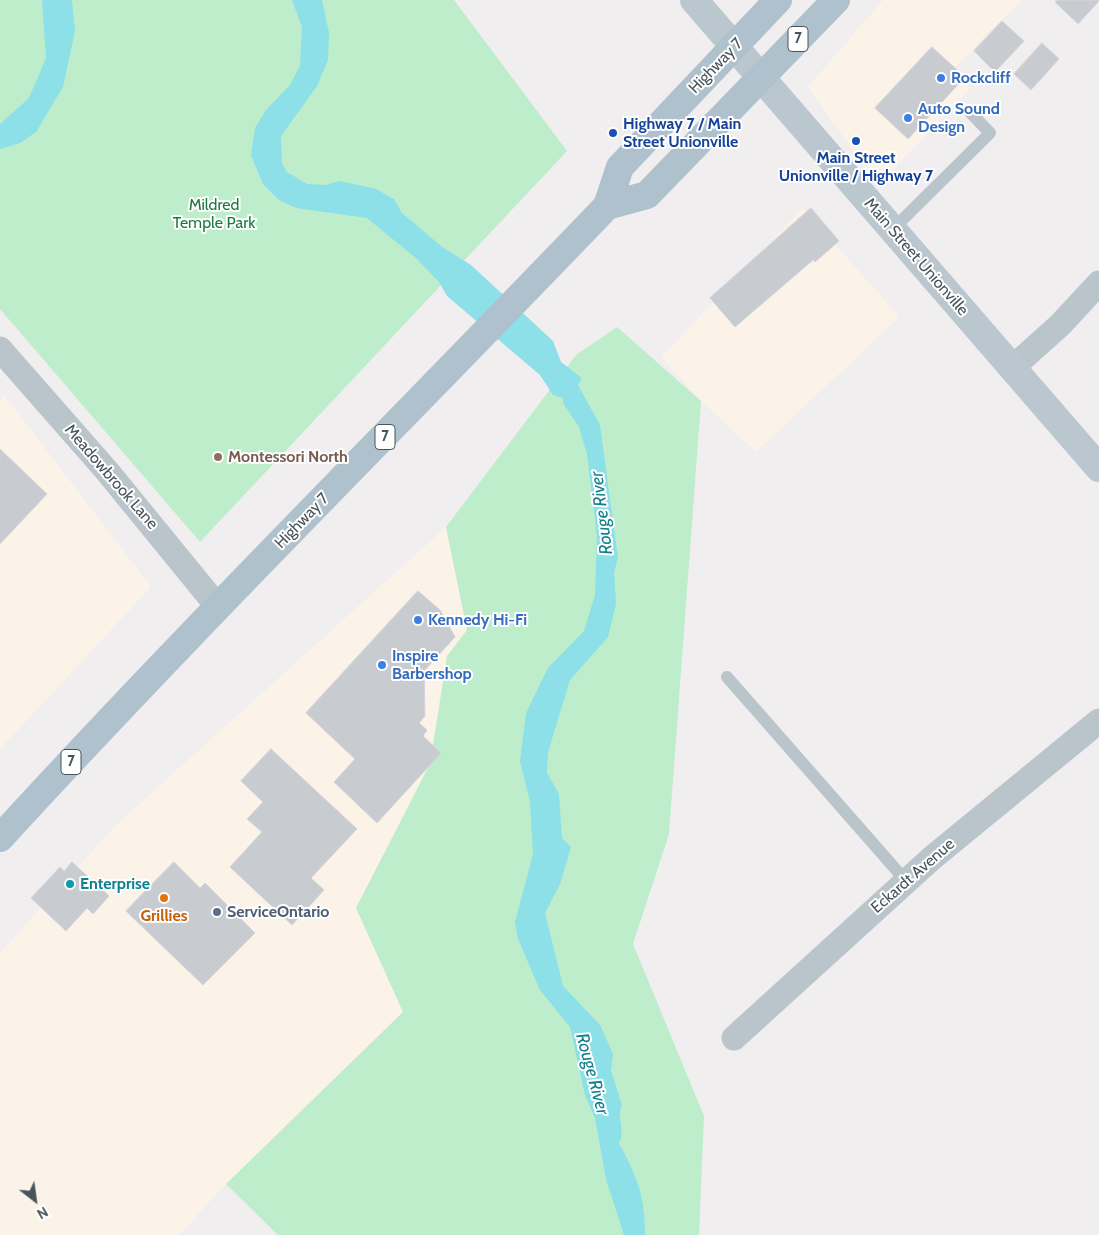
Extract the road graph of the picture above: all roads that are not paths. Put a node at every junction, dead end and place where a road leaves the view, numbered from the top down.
1 (694, 0) edge
2 (778, 0) edge
3 (836, 0) edge
4 (734, 48) junction
5 (760, 78) junction
6 (969, 111) dead end
7 (606, 206) junction
8 (892, 230) junction
9 (1099, 283) edge
10 (0, 350) edge
11 (1012, 368) junction
12 (1099, 468) edge
13 (218, 607) junction
14 (727, 677) dead end
15 (1099, 721) edge
16 (0, 838) edge
17 (906, 882) junction
18 (734, 1038) dead end

1 - 4 main road, Main Street Unionville
2 - 4 main road, Highway 7 / 7
3 - 5 main road, 7
4 - 5 main road, Main Street Unionville
4 - 7 main road, Highway 7 / 7
5 - 7 main road, 7
5 - 8 main road, Main Street Unionville
6 - 8 lane
7 - 13 main road, Highway 7 / 7
8 - 11 main road, Main Street Unionville
9 - 11 street
10 - 13 street, Meadowbrook Lane
11 - 12 main road, Main Street Unionville
13 - 16 main road, Highway 7 / 7
14 - 17 lane
15 - 17 street, Eckardt Avenue
17 - 18 street, Eckardt Avenue

